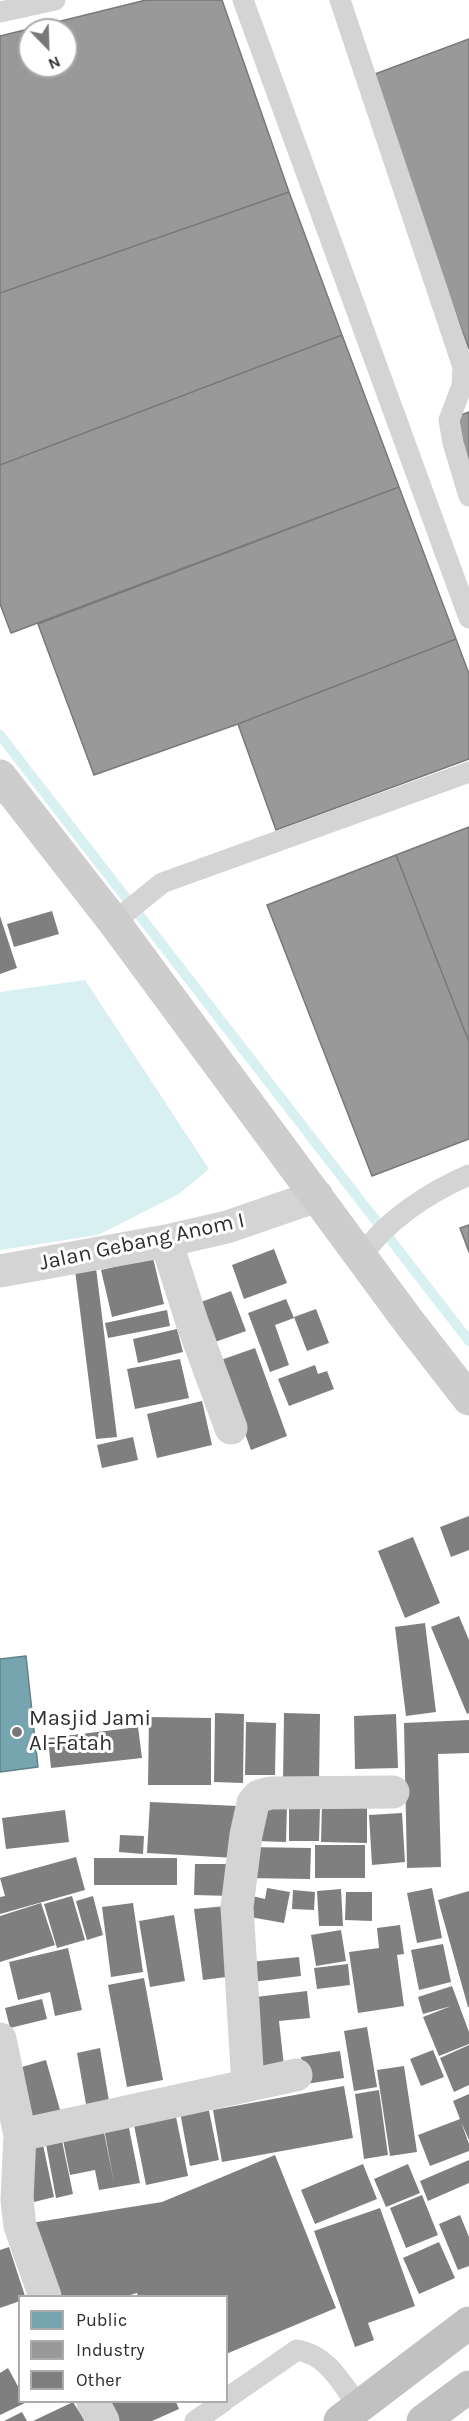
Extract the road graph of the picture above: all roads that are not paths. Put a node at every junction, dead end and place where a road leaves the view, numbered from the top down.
1 (55, 0) edge
2 (243, 0) edge
3 (339, 0) edge
4 (0, 12) edge
5 (469, 496) edge
6 (468, 610) edge
7 (469, 772) edge
8 (0, 776) edge
9 (116, 920) junction
10 (469, 1175) edge
11 (316, 1196) junction
12 (166, 1241) junction
13 (367, 1248) junction
14 (0, 1271) edge
15 (469, 1399) edge
16 (231, 1428) dead end
17 (393, 1792) dead end
18 (0, 2038) edge
19 (296, 2075) dead end
20 (248, 2085) junction
21 (20, 2134) junction
22 (45, 2295) edge
23 (469, 2323) edge
24 (469, 2387) edge
25 (228, 2398) edge
26 (94, 2403) edge
27 (222, 2403) edge
28 (349, 2414) edge
29 (103, 2421) edge
30 (195, 2421) edge
31 (423, 2421) edge

1 - 4 lane
2 - 6 lane
3 - 5 lane
7 - 9 lane
8 - 9 street
9 - 11 street
10 - 13 lane
11 - 12 street, Jalan Gebang Anom I
11 - 13 street
12 - 14 street, Jalan Gebang Anom I
12 - 16 street
13 - 15 street
17 - 20 street
18 - 21 street
19 - 20 street
20 - 21 street
21 - 22 street
23 - 28 highway
24 - 31 highway
25 - 28 lane
26 - 29 street
27 - 30 lane

